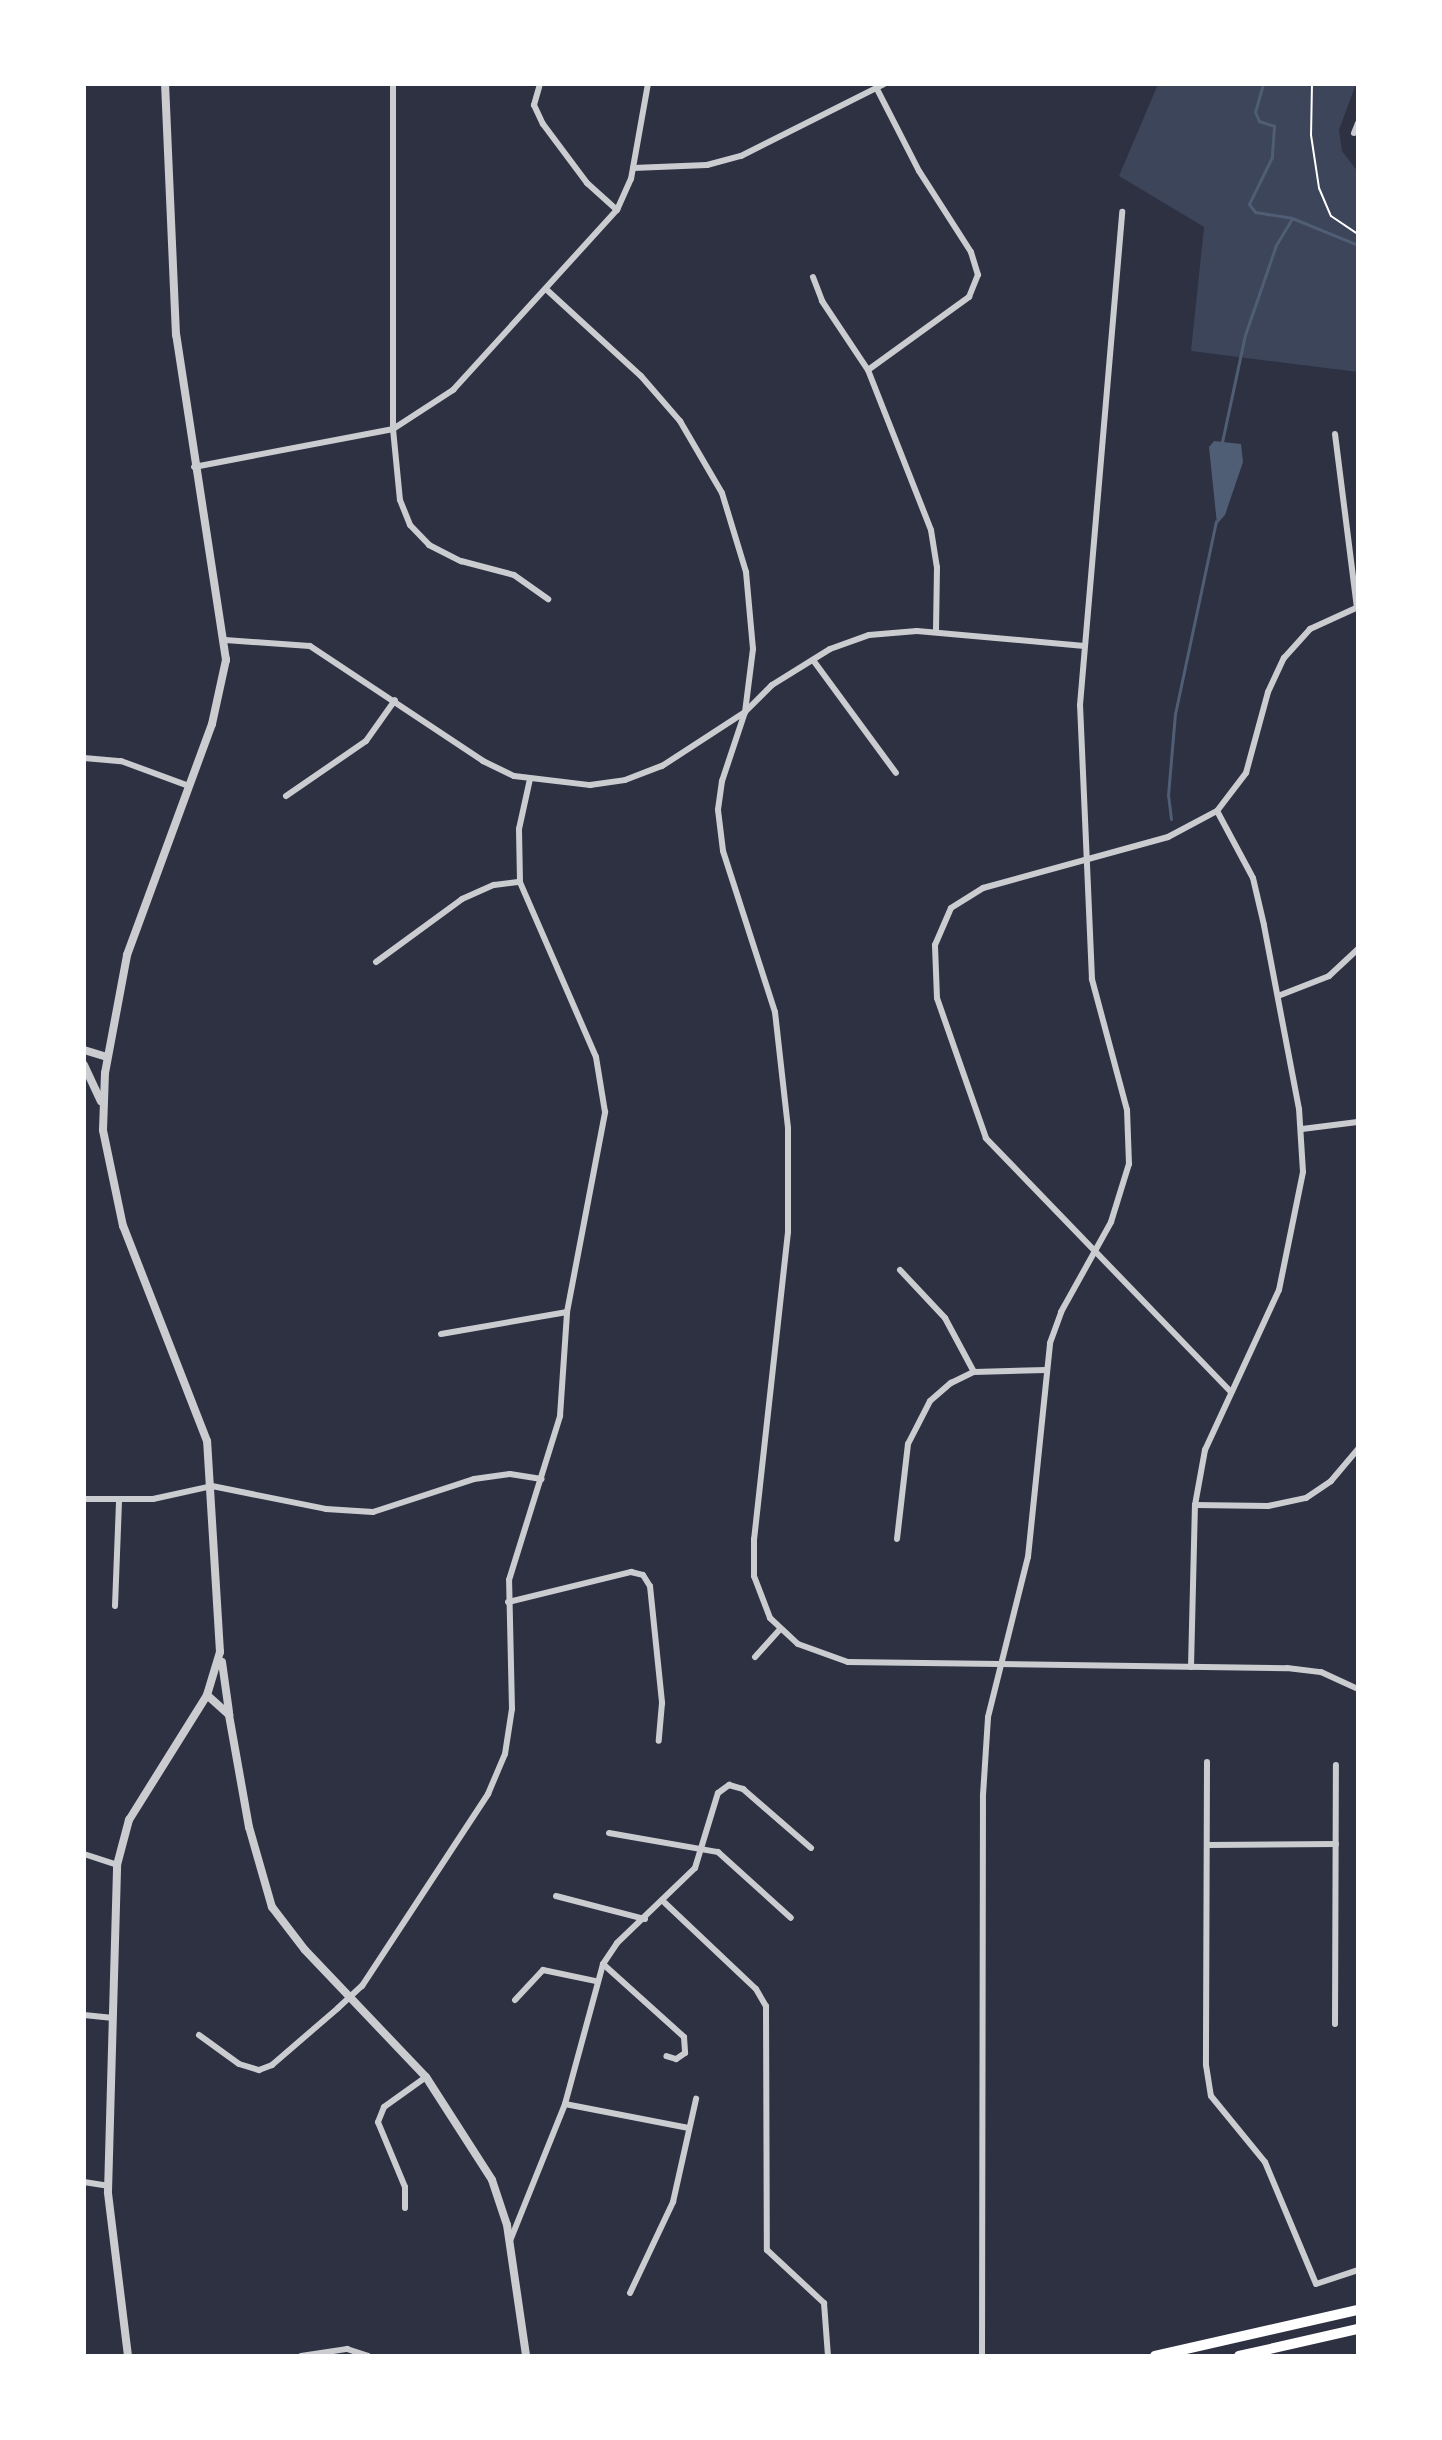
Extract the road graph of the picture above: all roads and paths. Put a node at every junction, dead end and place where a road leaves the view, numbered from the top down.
1 (165, 84) edge
2 (393, 84) edge
3 (540, 84) edge
4 (648, 84) edge
5 (1312, 84) edge
6 (880, 86) edge
7 (1358, 123) edge
8 (1354, 133) dead end
9 (633, 168) junction
10 (617, 210) junction
11 (1122, 212) dead end
12 (1358, 234) edge
13 (813, 277) dead end
14 (547, 290) junction
15 (868, 370) junction
16 (393, 429) junction
17 (1335, 434) dead end
18 (194, 467) junction
19 (548, 599) dead end
20 (1357, 607) edge
21 (936, 632) junction
22 (225, 640) junction
23 (1084, 646) junction
24 (813, 660) junction
25 (395, 700) junction
26 (745, 712) junction
27 (84, 758) edge
28 (896, 773) dead end
29 (530, 779) junction
30 (189, 786) junction
31 (286, 796) dead end
32 (1217, 811) junction
33 (1086, 861) junction
34 (520, 882) junction
35 (1358, 949) edge
36 (376, 962) dead end
37 (1278, 996) junction
38 (84, 1050) edge
39 (107, 1057) junction
40 (84, 1065) edge
41 (103, 1104) junction
42 (1358, 1122) edge
43 (1302, 1129) junction
44 (1093, 1255) junction
45 (900, 1270) dead end
46 (567, 1312) junction
47 (441, 1334) dead end
48 (1046, 1370) junction
49 (974, 1372) junction
50 (1231, 1392) junction
51 (1358, 1449) edge
52 (542, 1479) junction
53 (212, 1486) junction
54 (84, 1499) edge
55 (119, 1501) junction
56 (1195, 1505) junction
57 (897, 1539) dead end
58 (508, 1602) junction
59 (115, 1606) dead end
60 (779, 1630) junction
61 (220, 1652) junction
62 (755, 1657) dead end
63 (1000, 1665) junction
64 (1191, 1667) junction
65 (1358, 1689) edge
66 (207, 1695) junction
67 (230, 1720) junction
68 (659, 1741) dead end
69 (1207, 1762) dead end
70 (1336, 1765) dead end
71 (609, 1833) dead end
72 (1336, 1844) junction
73 (1208, 1845) junction
74 (705, 1848) junction
75 (811, 1848) dead end
76 (84, 1854) edge
77 (117, 1865) junction
78 (556, 1896) dead end
79 (665, 1903) junction
80 (791, 1918) dead end
81 (645, 1919) junction
82 (603, 1964) junction
83 (595, 1981) junction
84 (351, 1996) junction
85 (515, 2000) dead end
86 (84, 2015) edge
87 (111, 2018) junction
88 (1335, 2024) dead end
89 (199, 2035) dead end
90 (666, 2056) dead end
91 (426, 2077) junction
92 (696, 2099) dead end
93 (565, 2104) junction
94 (689, 2128) junction
95 (84, 2182) edge
96 (108, 2186) junction
97 (405, 2208) dead end
98 (510, 2241) junction
99 (1358, 2270) edge
100 (630, 2293) dead end
101 (1358, 2310) edge
102 (1358, 2329) edge
103 (128, 2356) edge
104 (301, 2356) edge
105 (368, 2356) edge
106 (526, 2356) edge
107 (828, 2356) edge
108 (982, 2356) edge
109 (1155, 2356) edge
110 (1239, 2356) edge

1 - 18 street
2 - 16 street
3 - 10 street
4 - 9 street
5 - 12 path
6 - 9 street
6 - 15 street
7 - 8 street
9 - 10 street
10 - 14 street
11 - 23 street
13 - 15 street
14 - 16 street
14 - 26 street
15 - 21 street
16 - 18 street
16 - 19 street
17 - 20 street
18 - 22 street
20 - 32 street
21 - 23 street
21 - 24 street
22 - 25 street
22 - 30 street
23 - 33 street
24 - 26 street
24 - 28 street
25 - 29 street
25 - 31 street
26 - 29 street
26 - 60 street
27 - 30 street
29 - 34 street
30 - 39 street
32 - 33 street
32 - 37 street
33 - 44 street
33 - 44 street
34 - 36 street
34 - 46 street
35 - 37 street
37 - 43 street
38 - 39 street
39 - 41 street
40 - 41 street
41 - 53 street
42 - 43 street
43 - 50 street
44 - 48 street
44 - 50 street
45 - 49 street
46 - 47 street
46 - 52 street
48 - 49 street
48 - 63 street
49 - 57 street
50 - 56 street
51 - 56 street
52 - 53 street
52 - 58 street
53 - 55 street
53 - 61 street
54 - 55 street
55 - 59 street
56 - 64 street
58 - 68 street
58 - 84 street
60 - 62 street
60 - 63 street
61 - 66 street
61 - 67 street
63 - 64 street
63 - 108 street
64 - 65 street
66 - 67 street
66 - 77 street
67 - 84 street
69 - 73 street
70 - 72 street
71 - 74 street
72 - 73 street
72 - 88 street
73 - 99 street
74 - 75 street
74 - 79 street
74 - 80 street
76 - 77 street
77 - 87 street
78 - 81 street
79 - 81 street
79 - 107 street
81 - 82 street
82 - 83 street
82 - 90 street
83 - 85 street
83 - 93 street
84 - 89 street
84 - 91 street
86 - 87 street
87 - 96 street
91 - 97 street
91 - 98 street
92 - 94 street
93 - 94 street
93 - 98 street
94 - 100 street
95 - 96 street
96 - 103 street
98 - 106 street
101 - 109 main road
102 - 110 main road
104 - 105 street

